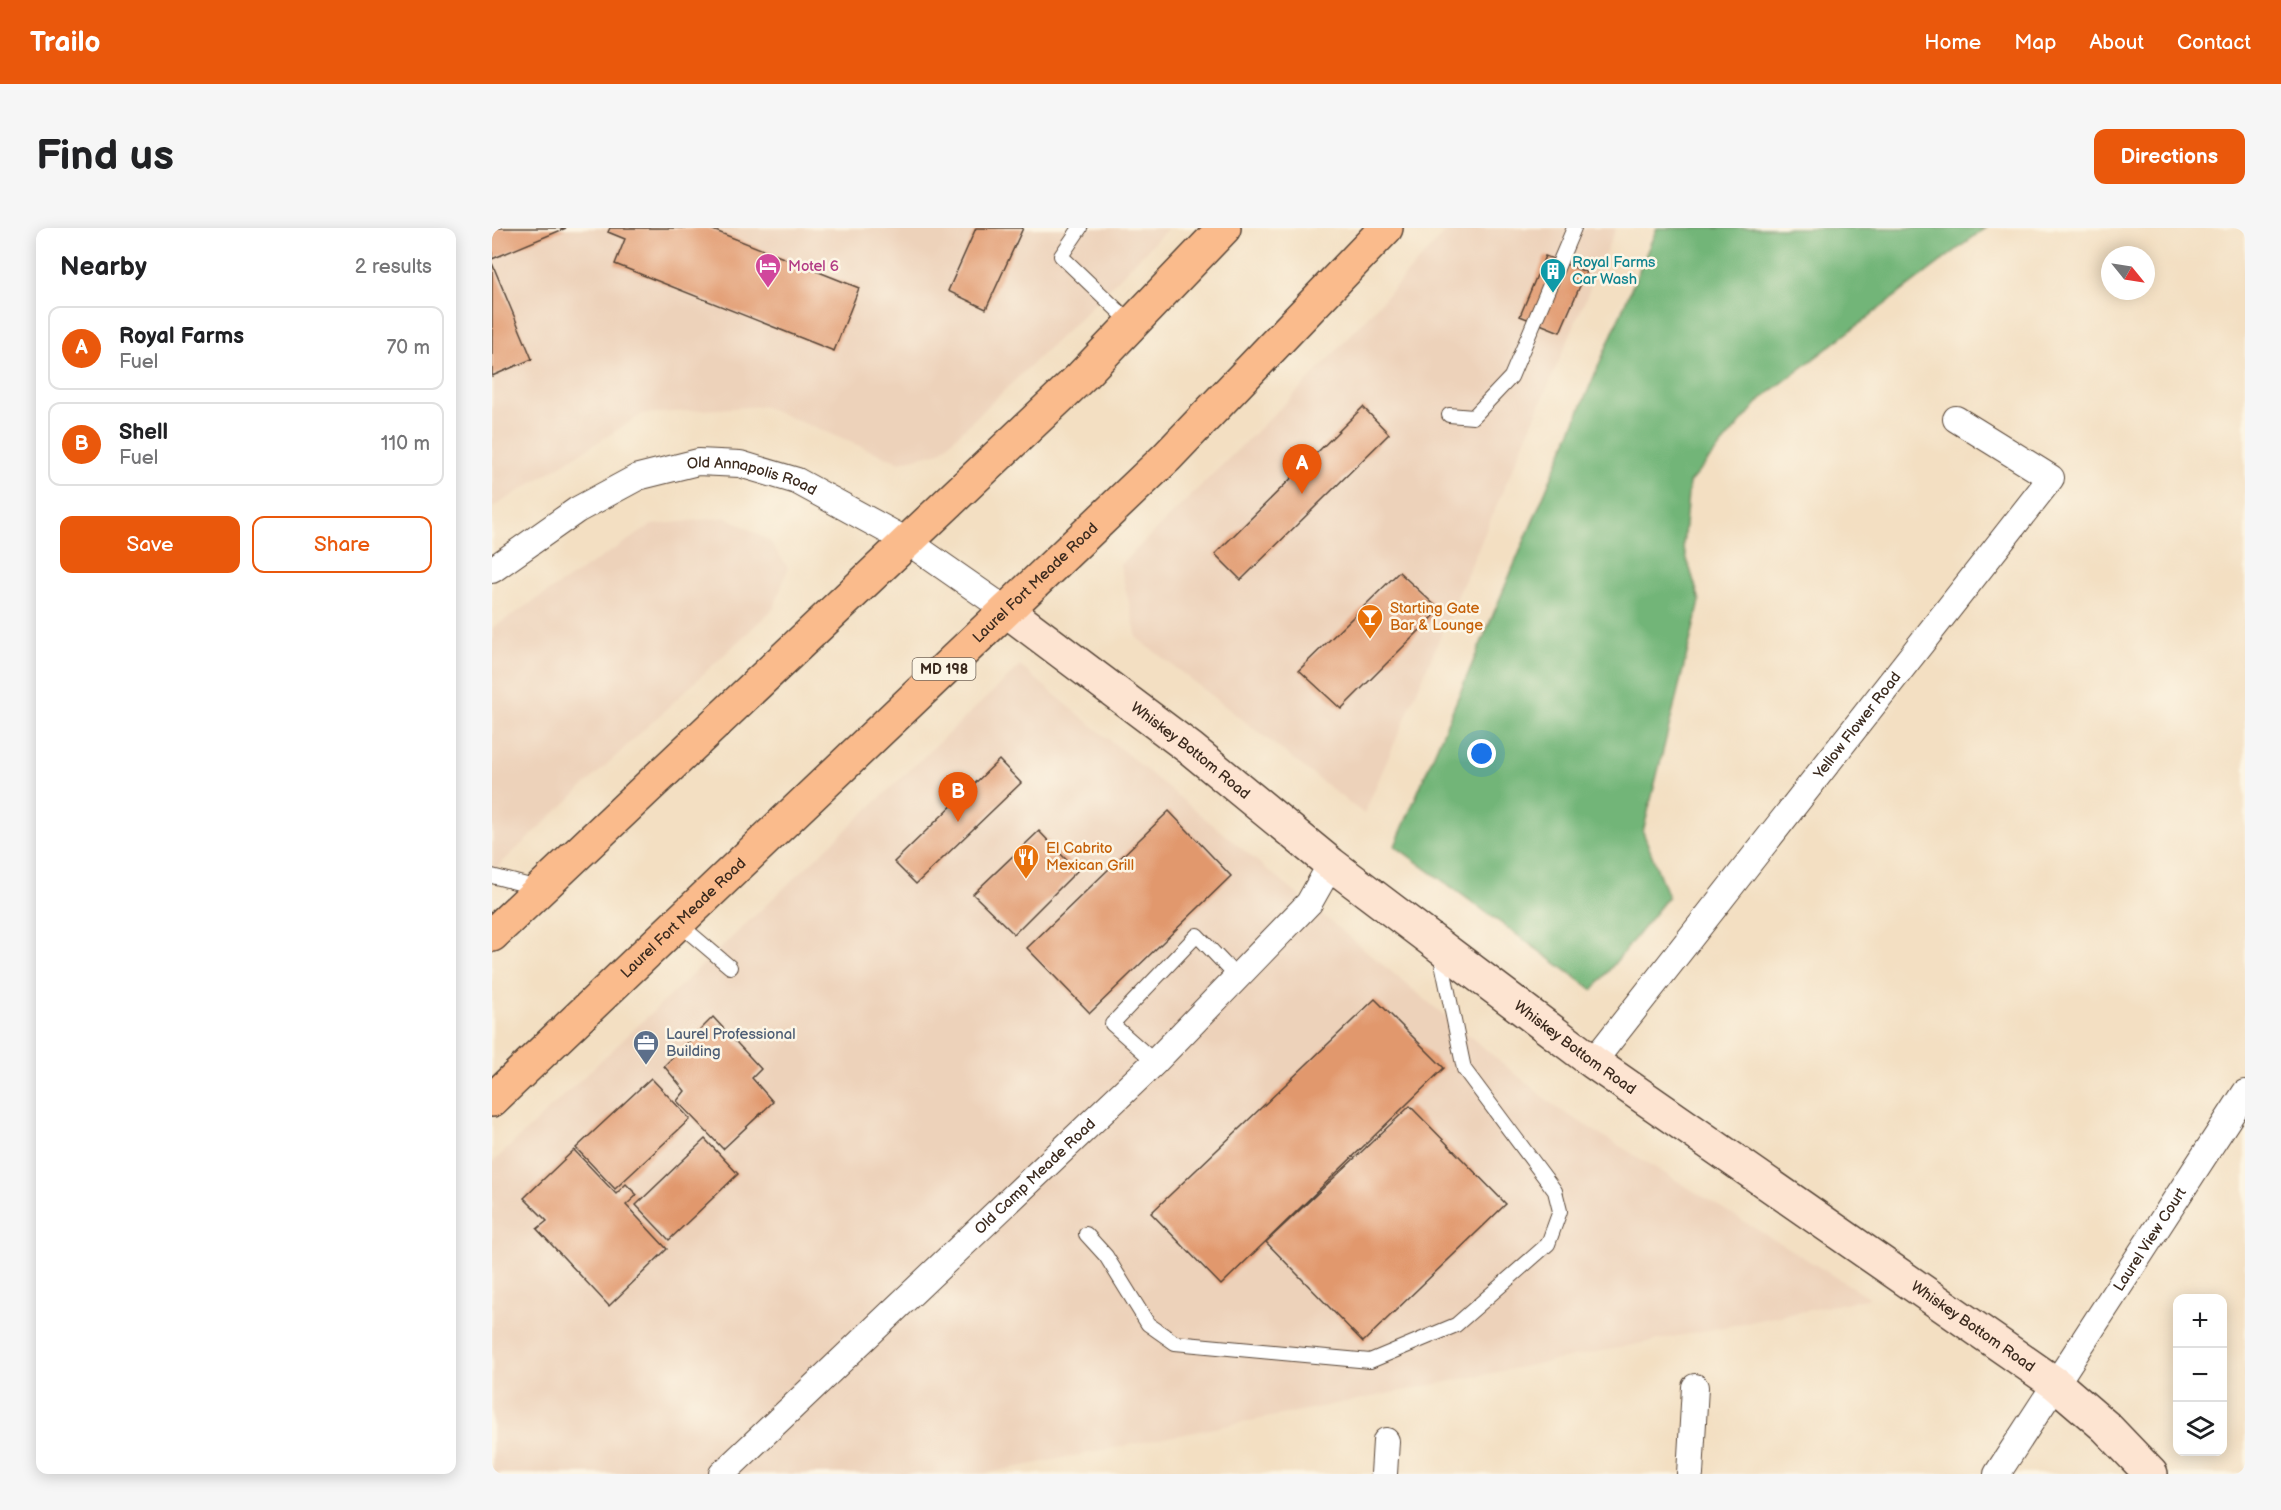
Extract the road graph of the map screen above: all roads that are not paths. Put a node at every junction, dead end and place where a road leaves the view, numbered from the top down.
1 (1080, 228) edge
2 (1224, 228) edge
3 (1386, 228) edge
4 (1574, 228) edge
5 (1132, 324) junction
6 (1449, 415) dead end
7 (1956, 419) dead end
8 (907, 541) junction
9 (492, 570) edge
10 (1006, 610) junction
11 (1331, 864) junction
12 (492, 876) edge
13 (540, 889) junction
14 (678, 923) junction
15 (492, 935) edge
16 (1438, 945) junction
17 (730, 967) dead end
18 (1237, 977) junction
19 (1155, 1062) junction
20 (1593, 1062) junction
21 (2245, 1093) edge
22 (492, 1100) edge
23 (1086, 1234) dead end
24 (2056, 1384) junction
25 (1695, 1387) dead end
26 (1386, 1441) dead end
27 (722, 1474) edge
28 (1384, 1474) edge
29 (1690, 1474) edge
30 (1997, 1474) edge
31 (2151, 1474) edge

1 - 5 lane
2 - 5 main road
3 - 10 main road, Laurel Fort Meade Road / MD 198
4 - 6 lane
5 - 8 main road
7 - 20 street, Yellow Flower Road
8 - 9 street, Old Annapolis Road
8 - 10 street, Old Annapolis Road
8 - 13 main road
10 - 11 street, Whiskey Bottom Road
10 - 14 main road, Laurel Fort Meade Road / MD 198
11 - 16 street, Whiskey Bottom Road
11 - 18 street, Old Camp Meade Road
12 - 13 lane
13 - 15 main road
14 - 17 lane
14 - 22 main road, Laurel Fort Meade Road / MD 198
16 - 20 street, Whiskey Bottom Road
16 - 23 lane
18 - 19 street, Old Camp Meade Road
18 - 19 lane
19 - 27 street, Old Camp Meade Road
20 - 24 street, Whiskey Bottom Road
21 - 24 street, Laurel View Court
24 - 30 street, Laurel View Court
24 - 31 street, Whiskey Bottom Road
25 - 29 street
26 - 28 street

